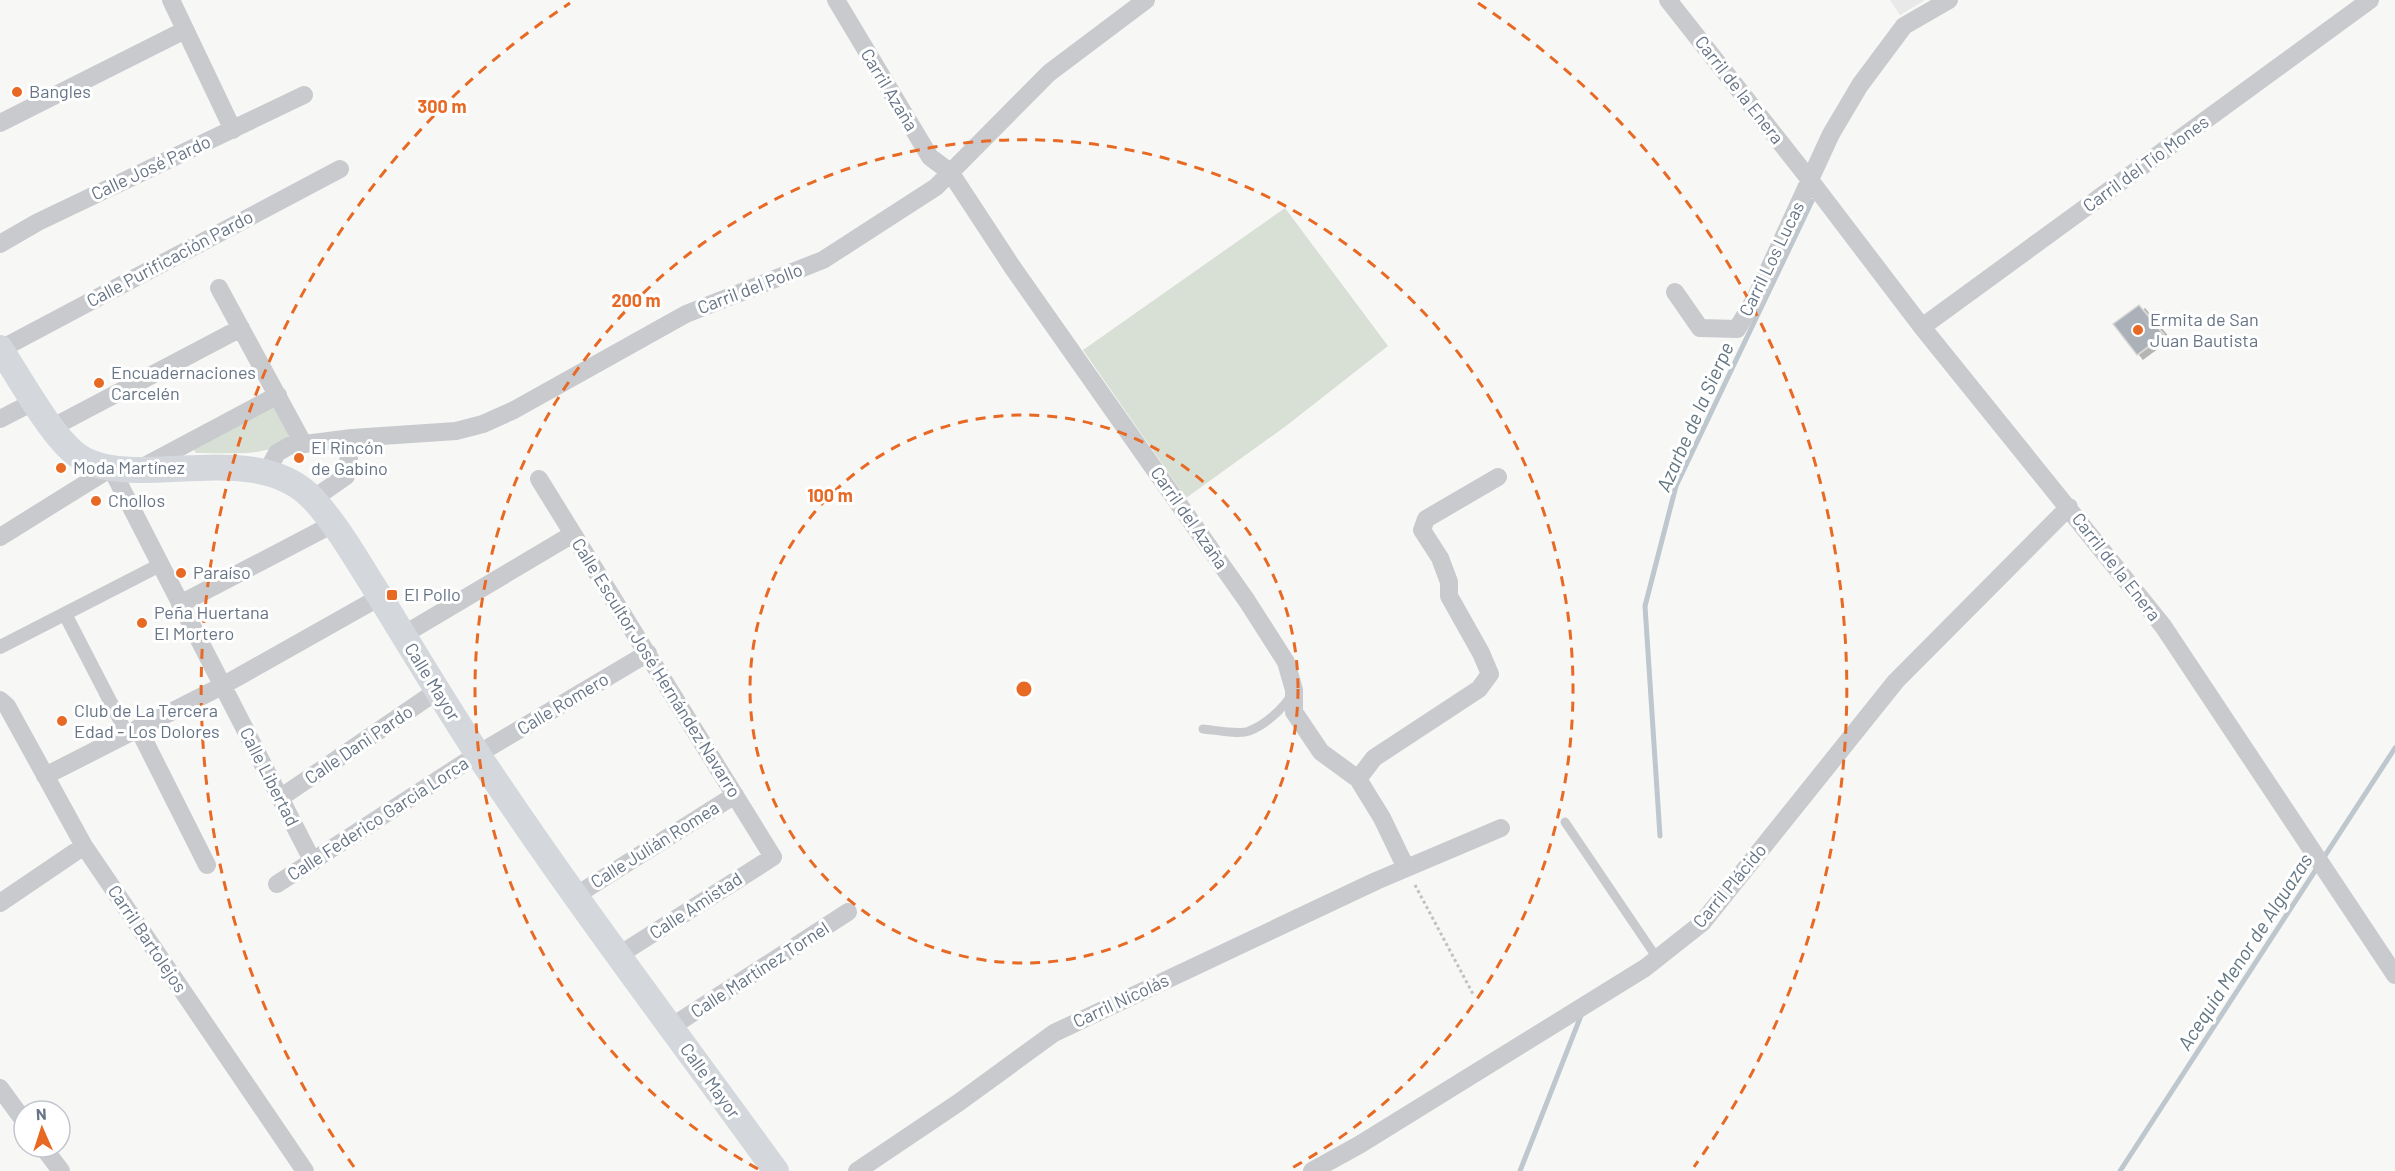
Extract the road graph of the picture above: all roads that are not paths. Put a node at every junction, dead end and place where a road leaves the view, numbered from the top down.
1 (171, 0) edge
2 (836, 0) edge
3 (1146, 0) edge
4 (1668, 0) edge
5 (1950, 0) edge
6 (2370, 0) edge
7 (185, 30) junction
8 (304, 95) dead end
9 (0, 123) edge
10 (233, 130) junction
11 (340, 169) dead end
12 (950, 172) junction
13 (1810, 180) junction
14 (0, 244) edge
15 (219, 288) dead end
16 (1675, 292) dead end
17 (1922, 327) junction
18 (242, 328) junction
19 (0, 349) edge
20 (278, 395) junction
21 (35, 401) junction
22 (0, 419) edge
23 (53, 427) junction
24 (352, 438) junction
25 (303, 443) junction
26 (111, 468) junction
27 (137, 470) junction
28 (266, 473) junction
29 (1498, 477) dead end
30 (539, 480) dead end
31 (313, 499) junction
32 (2069, 507) junction
33 (333, 524) junction
34 (573, 534) junction
35 (0, 537) edge
36 (160, 565) junction
37 (380, 597) junction
38 (180, 604) junction
39 (65, 614) junction
40 (403, 635) junction
41 (0, 647) edge
42 (648, 653) junction
43 (222, 686) junction
44 (1294, 690) junction
45 (437, 691) junction
46 (0, 700) edge
47 (1203, 729) dead end
48 (132, 731) junction
49 (478, 754) junction
50 (45, 776) junction
51 (1358, 779) junction
52 (735, 795) junction
53 (280, 798) junction
54 (1565, 822) dead end
55 (1502, 828) dead end
56 (84, 846) junction
57 (772, 857) joint
58 (313, 862) junction
59 (207, 865) dead end
60 (1406, 868) junction
61 (277, 885) dead end
62 (575, 896) junction
63 (0, 903) edge
64 (848, 912) dead end
65 (619, 955) junction
66 (1657, 958) junction
67 (2395, 975) edge
68 (671, 1027) junction
69 (0, 1088) edge
70 (12, 1104) edge
71 (305, 1171) edge
72 (776, 1171) edge
73 (857, 1171) edge
74 (1312, 1171) edge

1 - 7 street
2 - 12 street, Carril Azaña
3 - 12 street, Carril del Pollo
4 - 13 street, Carril de la Enera
5 - 13 street
6 - 17 street, Carril del Tío Mones
7 - 9 street
7 - 10 street
8 - 10 street, Calle José Pardo
10 - 14 street, Calle José Pardo
11 - 19 street, Calle Purificación Pardo
12 - 24 street, Carril del Pollo
12 - 44 street, Carril del Azaña
13 - 16 street, Carril Los Lucas
13 - 17 street, Carril de la Enera
15 - 18 street
17 - 32 street, Carril de la Enera
18 - 20 street
18 - 23 street
19 - 21 main road, Calle Mayor
20 - 25 street
20 - 27 street
21 - 22 street
21 - 23 main road, Calle Mayor
23 - 26 main road, Calle Mayor
24 - 25 street, Carril del Pollo
24 - 31 street
25 - 28 street, Carril del Pollo
26 - 27 main road, Calle Mayor
26 - 35 street
26 - 36 street, Calle Libertad
27 - 28 main road, Calle Mayor
28 - 31 main road, Calle Mayor
29 - 51 street
30 - 34 street, Calle Escultor José Hernández Navarro
31 - 33 main road, Calle Mayor
32 - 66 street, Carril Plácido
32 - 67 street, Carril de la Enera
33 - 37 main road, Calle Mayor
33 - 38 street
34 - 40 street
34 - 42 street, Calle Escultor José Hernández Navarro
36 - 38 street, Calle Libertad
36 - 39 street
37 - 40 main road, Calle Mayor
37 - 43 street
38 - 43 street, Calle Libertad
39 - 41 street
39 - 48 street
40 - 45 main road, Calle Mayor
42 - 49 street, Calle Romero
42 - 52 street, Calle Escultor José Hernández Navarro
43 - 48 street
43 - 53 street, Calle Libertad
44 - 47 lane
44 - 51 street, Carril del Azaña
45 - 49 main road, Calle Mayor
45 - 53 street, Calle Dani Pardo
46 - 50 street, Carril Bartolejos
48 - 50 street
48 - 59 street
49 - 58 street, Calle Federico García Lorca
49 - 62 main road, Calle Mayor
50 - 56 street, Carril Bartolejos
51 - 60 street, Carril del Azaña
52 - 57 street, Calle Escultor José Hernández Navarro
52 - 62 street, Calle Julián Romea
53 - 58 street, Calle Libertad
54 - 66 lane
55 - 60 street, Carril Nicolás
56 - 63 street
56 - 71 street, Carril Bartolejos
57 - 65 street, Calle Amistad
58 - 61 street, Calle Federico García Lorca
60 - 73 street, Carril Nicolás
62 - 65 main road, Calle Mayor
64 - 68 street, Calle Martínez Tornel
65 - 68 main road, Calle Mayor
66 - 74 street, Carril Plácido
68 - 72 main road, Calle Mayor
69 - 70 street

